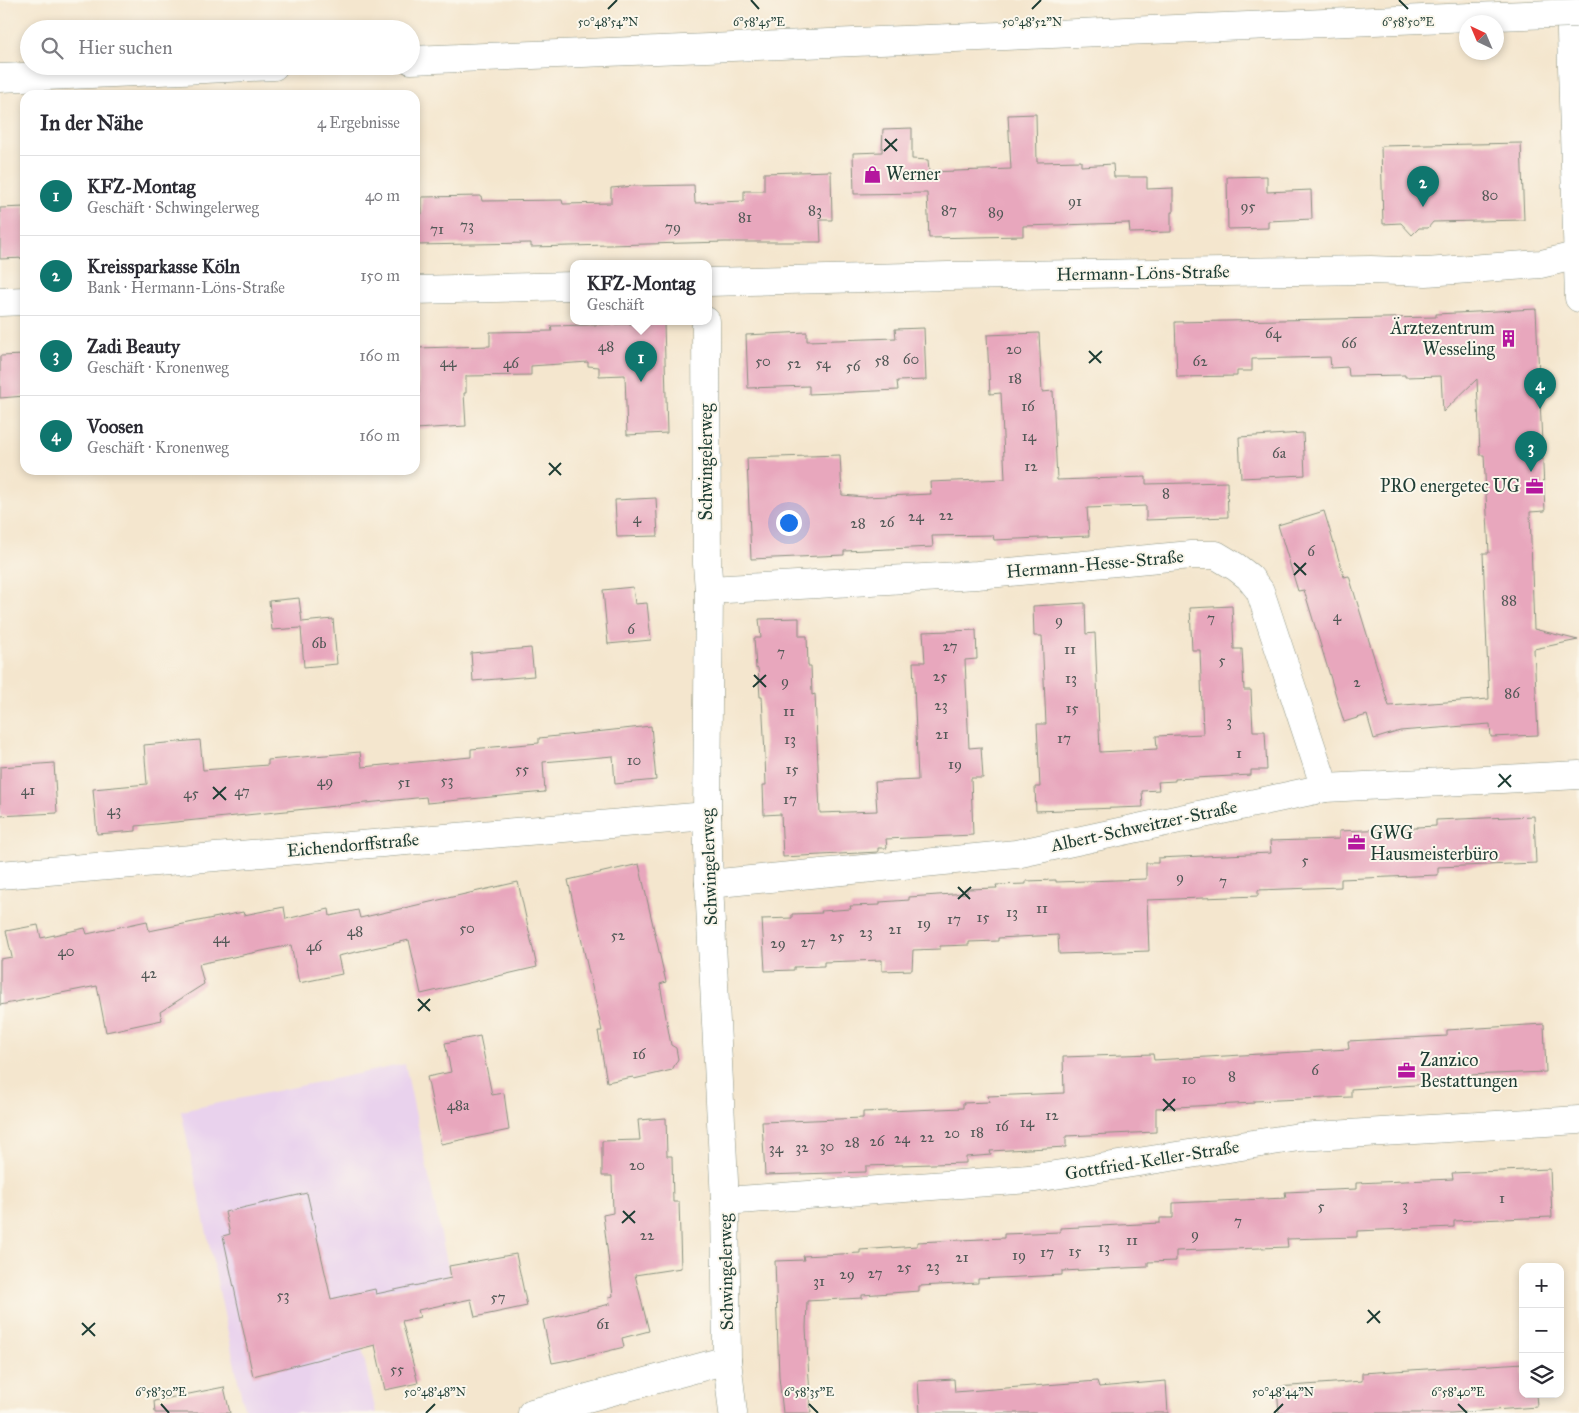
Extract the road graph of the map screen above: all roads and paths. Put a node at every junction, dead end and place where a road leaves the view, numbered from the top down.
1 (1570, 0) edge
2 (1579, 13) edge
3 (420, 60) edge
4 (68, 75) edge
5 (0, 78) edge
6 (1578, 255) edge
7 (712, 282) edge
8 (570, 286) edge
9 (420, 290) edge
10 (1579, 298) edge
11 (20, 301) edge
12 (0, 302) edge
13 (706, 325) edge
14 (709, 590) junction
15 (1579, 775) edge
16 (1325, 788) junction
17 (707, 816) junction
18 (0, 875) edge
19 (709, 884) junction
20 (1579, 1120) edge
21 (725, 1201) junction
22 (727, 1360) junction
23 (532, 1413) edge
24 (733, 1413) edge

1 - 6 main road
2 - 3 main road, bridge
4 - 5 main road
6 - 7 main road, Hermann-Löns-Straße
6 - 10 main road
8 - 9 main road
11 - 12 main road
13 - 14 main road, Schwingelerweg
14 - 16 main road, Hermann-Hesse-Straße
14 - 17 main road, Schwingelerweg
15 - 16 main road, Albert-Schweitzer-Straße
16 - 19 main road, Albert-Schweitzer-Straße
17 - 18 main road, Eichendorffstraße
17 - 19 main road, Schwingelerweg
19 - 21 main road, Schwingelerweg
20 - 21 main road, Gottfried-Keller-Straße
21 - 22 main road, Schwingelerweg
22 - 23 main road
22 - 24 main road, Schwingelerweg

